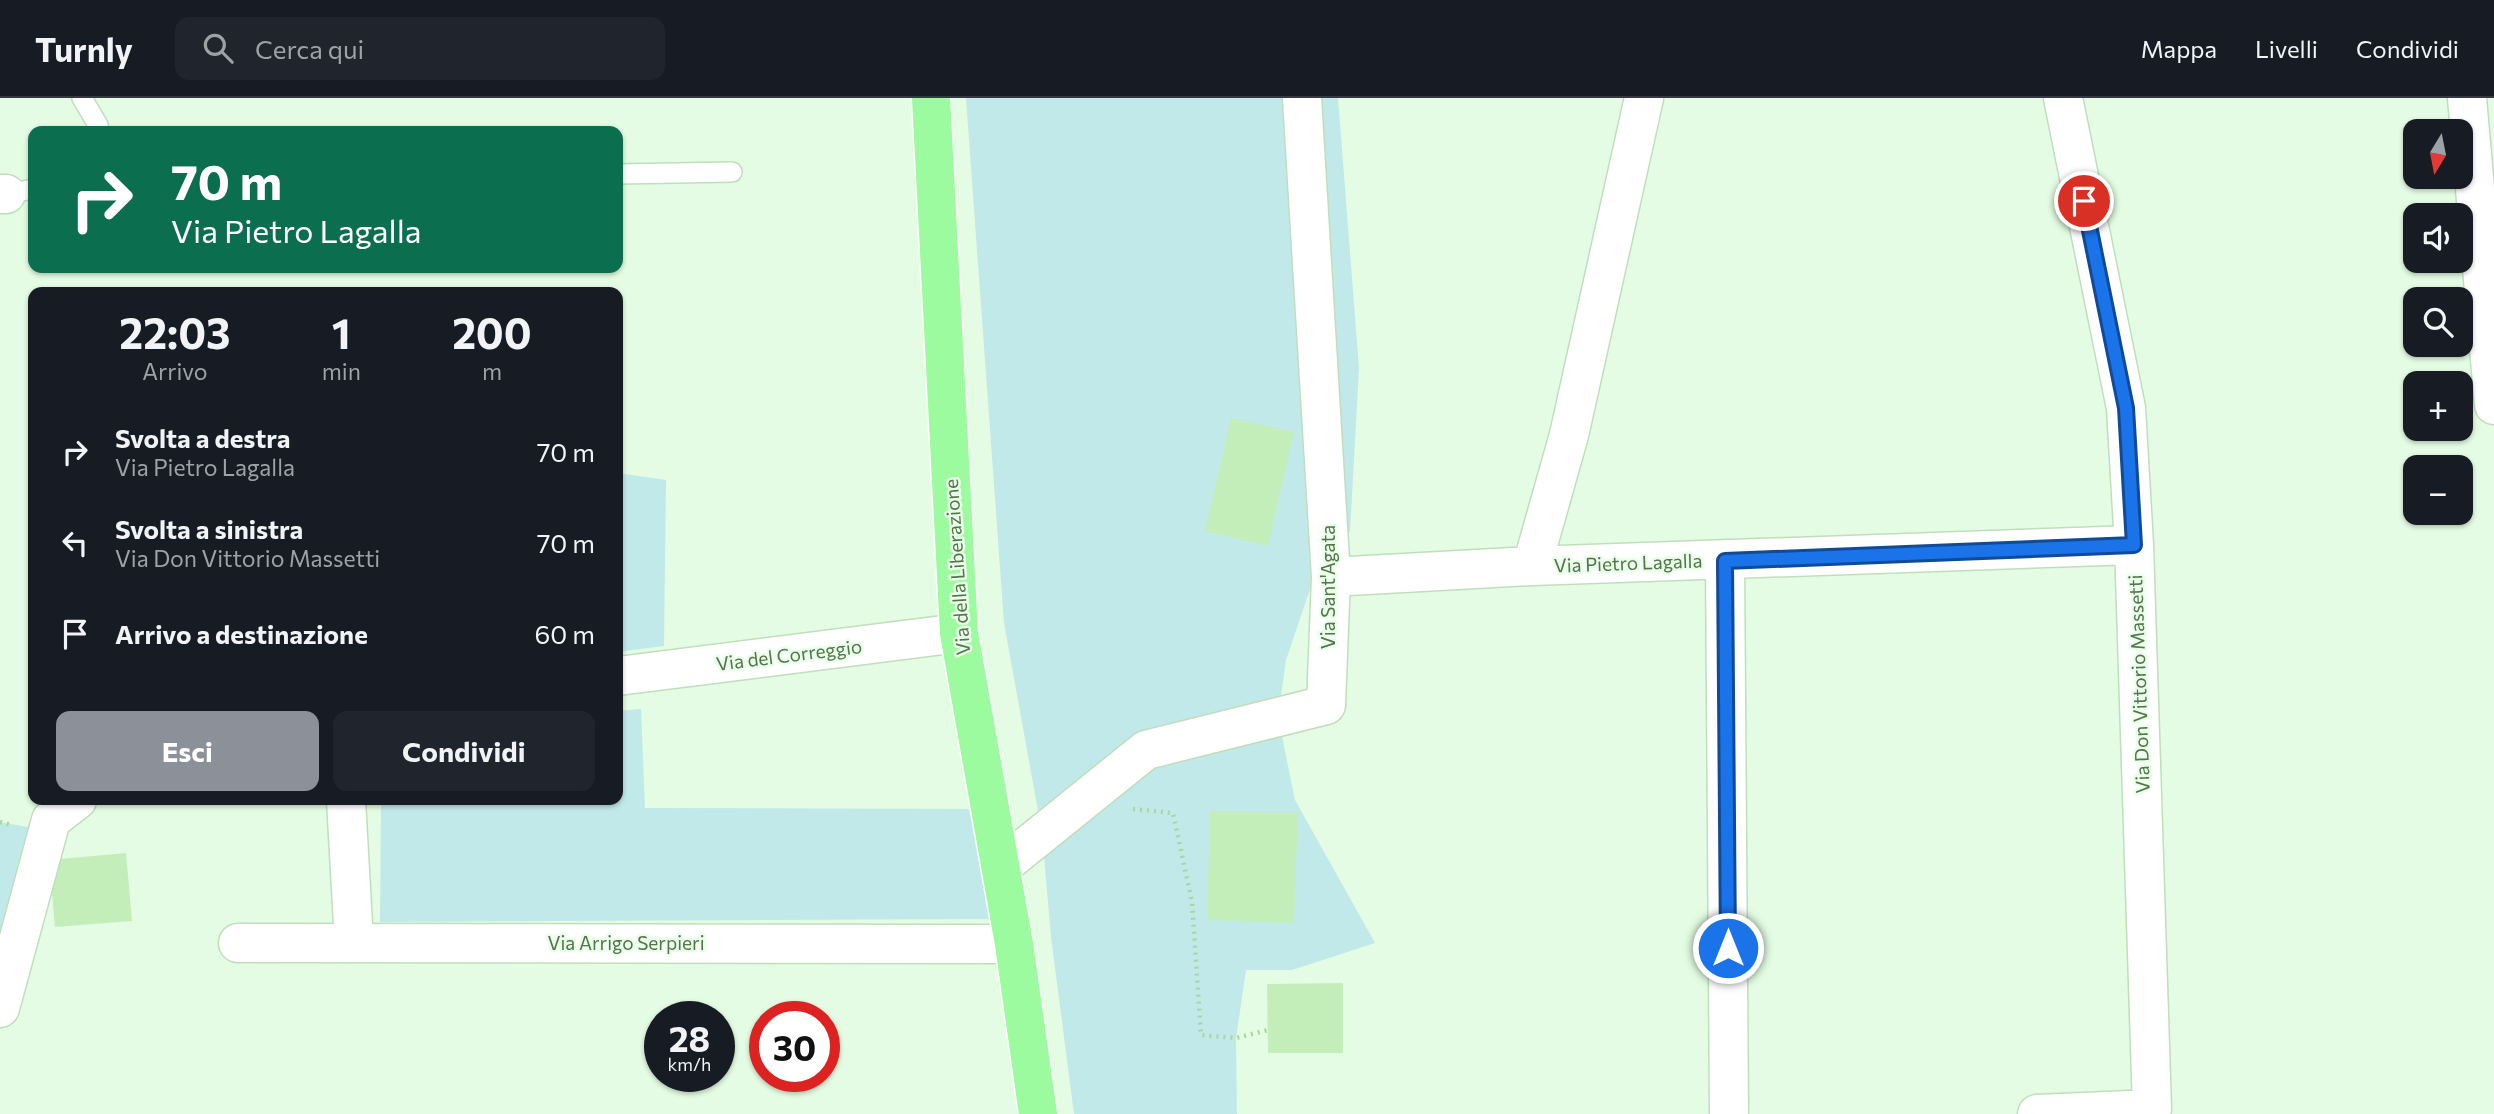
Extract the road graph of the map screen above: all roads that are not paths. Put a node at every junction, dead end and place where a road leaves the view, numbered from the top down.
1 (82, 98) edge
2 (931, 98) edge
3 (1302, 98) edge
4 (1644, 98) edge
5 (2063, 98) edge
6 (2467, 98) edge
7 (98, 126) edge
8 (732, 172) dead end
9 (623, 174) edge
10 (2494, 405) edge
11 (2134, 545) junction
12 (1725, 561) junction
13 (1532, 566) junction
14 (1331, 577) junction
15 (959, 633) junction
16 (623, 675) edge
17 (70, 805) edge
18 (346, 805) edge
19 (1001, 867) junction
20 (354, 942) junction
21 (239, 943) dead end
22 (1014, 944) junction
23 (0, 1008) edge
24 (1038, 1114) edge
25 (1729, 1114) edge
26 (2037, 1114) edge

1 - 7 lane
2 - 15 main road, Via della Liberazione
3 - 14 street, Via Sant'Agata
4 - 13 street
5 - 11 street, Via Don Vittorio Massetti
6 - 10 street
8 - 9 lane
11 - 12 street, Via Pietro Lagalla
11 - 26 street, Via Don Vittorio Massetti
12 - 13 street, Via Pietro Lagalla
12 - 25 street
13 - 14 street, Via Pietro Lagalla
14 - 19 street, Via Sant'Agata
15 - 16 street, Via del Correggio
15 - 19 main road, Via della Liberazione
17 - 23 street
18 - 20 street
19 - 22 main road, Via della Liberazione
20 - 21 street, Via Arrigo Serpieri
20 - 22 street, Via Arrigo Serpieri
22 - 24 main road, Via della Liberazione

